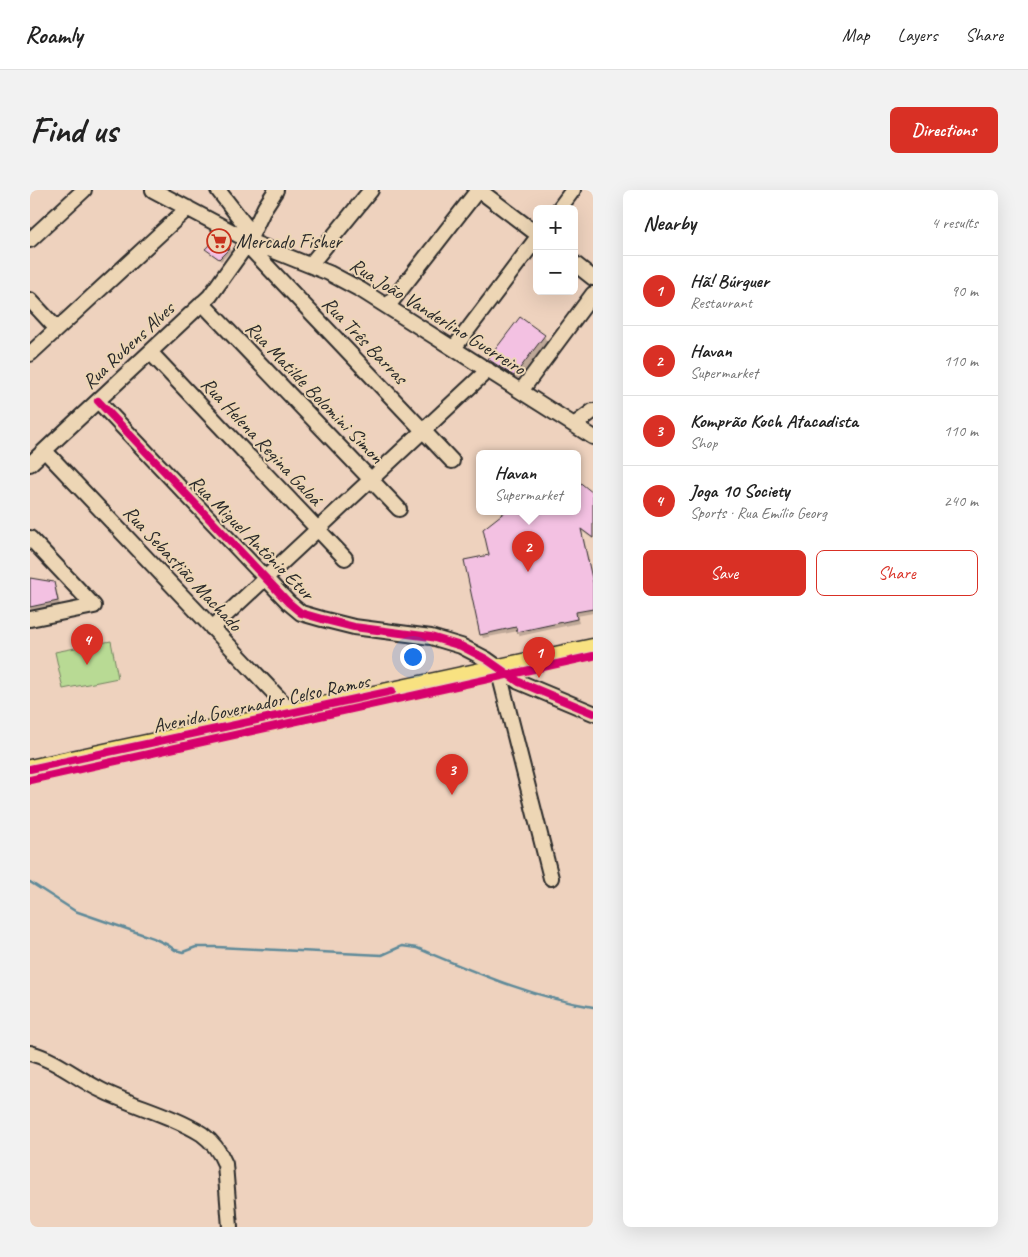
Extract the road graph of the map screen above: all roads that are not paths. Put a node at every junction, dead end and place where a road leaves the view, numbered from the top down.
1 (84, 190) edge
2 (153, 190) edge
3 (218, 190) edge
4 (276, 190) edge
5 (371, 190) edge
6 (478, 190) edge
7 (573, 190) edge
8 (562, 205) edge
9 (188, 208) junction
10 (533, 231) edge
11 (30, 240) edge
12 (248, 241) junction
13 (533, 243) edge
14 (310, 265) junction
15 (578, 266) edge
16 (593, 278) edge
17 (593, 294) edge
18 (30, 300) edge
19 (202, 303) junction
20 (388, 306) junction
21 (57, 329) junction
22 (454, 348) junction
23 (150, 352) junction
24 (30, 354) edge
25 (488, 370) junction
26 (520, 390) junction
27 (98, 401) junction
28 (593, 411) edge
29 (574, 425) junction
30 (424, 431) junction
31 (593, 437) edge
32 (45, 450) junction
33 (452, 461) dead end
34 (30, 464) edge
35 (371, 480) junction
36 (399, 509) dead end
37 (318, 529) junction
38 (30, 538) edge
39 (345, 558) dead end
40 (266, 579) junction
41 (30, 620) edge
42 (212, 628) junction
43 (593, 648) edge
44 (498, 669) junction
45 (293, 712) junction
46 (593, 713) edge
47 (30, 769) edge
48 (551, 878) dead end
49 (30, 1053) edge
50 (230, 1227) edge

1 - 11 street
2 - 9 street
3 - 12 street
4 - 12 street, Rua Rubens Alves
5 - 14 street
6 - 10 street
6 - 20 street
7 - 8 street
9 - 12 street
9 - 21 street
12 - 14 street, Rua João Vanderlino Guerreiro
12 - 19 street, Rua Rubens Alves
12 - 30 street, Rua Três Barras
13 - 22 street
14 - 20 street, Rua João Vanderlino Guerreiro
15 - 16 street
17 - 26 street
18 - 21 street
19 - 23 street, Rua Rubens Alves
19 - 35 street, Rua Matilde Bolomini Simon
20 - 22 street, Rua João Vanderlino Guerreiro
21 - 24 street
22 - 25 street, Rua João Vanderlino Guerreiro
23 - 27 street, Rua Rubens Alves
23 - 37 street, Rua Helena Regina Galoá
25 - 26 street, Rua João Vanderlino Guerreiro
25 - 30 street
26 - 29 street, Rua João Vanderlino Guerreiro
27 - 32 street, Rua Rubens Alves
27 - 40 street, Rua Miguel Antônio Etur
28 - 29 street
29 - 31 street, Rua João Vanderlino Guerreiro
30 - 33 street, Rua Três Barras
30 - 35 street
32 - 34 street, Rua Rubens Alves
32 - 42 street, Rua Sebastião Machado
35 - 36 street, Rua Matilde Bolomini Simon
35 - 37 street
37 - 39 street, Rua Helena Regina Galoá
37 - 40 street
38 - 41 street
40 - 42 street
40 - 44 street, Rua Miguel Antônio Etur
42 - 45 street, Rua Sebastião Machado
43 - 44 main road, Avenida Governador Celso Ramos
44 - 45 main road, Avenida Governador Celso Ramos
44 - 46 street, Rua Miguel Antônio Etur
44 - 48 street
45 - 47 main road, Avenida Governador Celso Ramos
49 - 50 street

